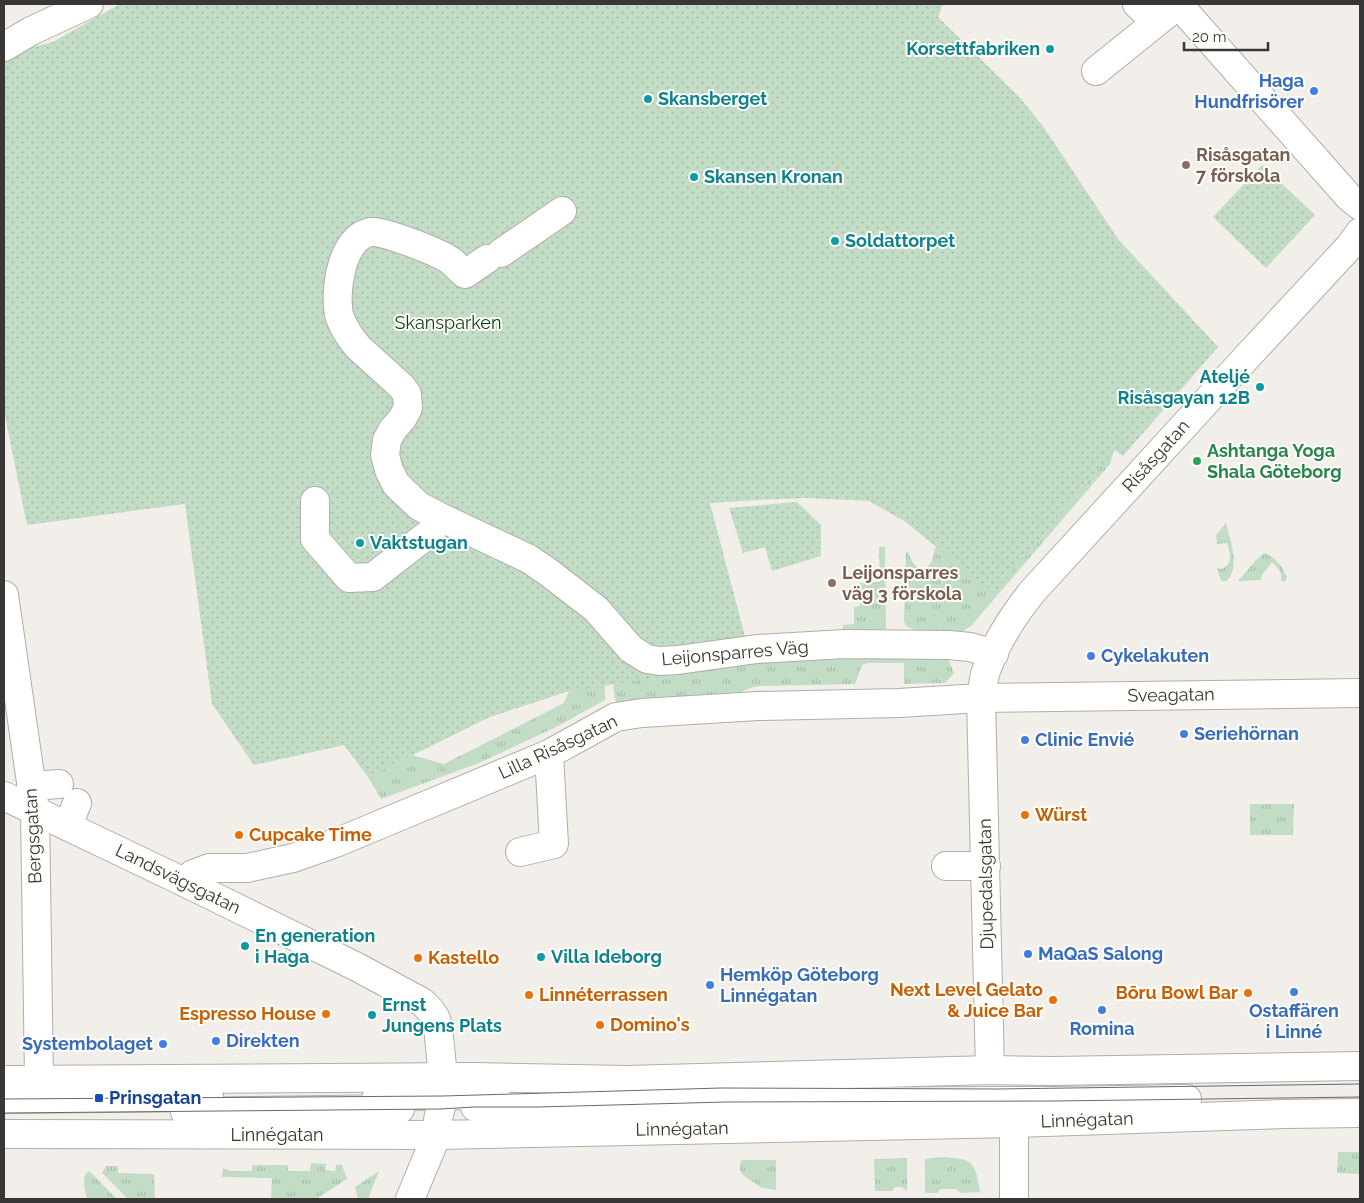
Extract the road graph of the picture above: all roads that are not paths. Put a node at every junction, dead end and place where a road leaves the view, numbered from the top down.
1 (90, 4) edge
2 (1178, 4) edge
3 (1146, 13) edge
4 (4, 47) edge
5 (1096, 71) dead end
6 (1360, 206) edge
7 (562, 211) dead end
8 (1360, 232) edge
9 (315, 501) dead end
10 (440, 517) junction
11 (4, 595) edge
12 (994, 654) junction
13 (1360, 693) edge
14 (981, 698) junction
15 (549, 754) junction
16 (4, 796) edge
17 (33, 798) junction
18 (68, 804) junction
19 (520, 852) dead end
20 (946, 866) dead end
21 (986, 866) junction
22 (184, 882) junction
23 (1360, 1066) edge
24 (990, 1070) junction
25 (39, 1079) junction
26 (4, 1080) edge
27 (1360, 1084) edge
28 (1360, 1097) edge
29 (4, 1099) edge
30 (441, 1104) junction
31 (4, 1113) edge
32 (1360, 1113) edge
33 (1014, 1123) junction
34 (4, 1134) edge
35 (410, 1199) edge
36 (1014, 1199) edge

1 - 4 street
2 - 3 street
2 - 6 street
3 - 5 street
7 - 10 street, Leijonsparres Väg
8 - 12 street, Risåsgatan
9 - 10 street
10 - 12 street, Leijonsparres Väg
11 - 17 street, Bergsgatan
12 - 14 street, Risåsgatan
13 - 14 street, Sveagatan
14 - 15 street, Lilla Risåsgatan
14 - 21 street, Djupedalsgatan
15 - 19 street
15 - 22 street, Lilla Risåsgatan
16 - 17 street, Landsvägsgatan
17 - 18 street, Landsvägsgatan
17 - 18 street
17 - 25 street, Bergsgatan
18 - 22 street, Landsvägsgatan
20 - 21 street
21 - 24 street, Djupedalsgatan
22 - 30 street, Landsvägsgatan
23 - 24 street, Linnégatan
24 - 30 street, Linnégatan
25 - 26 street, Linnégatan
25 - 30 street, Linnégatan
27 - 30 street
28 - 30 street
29 - 30 street
30 - 31 street
30 - 33 street, Linnégatan
30 - 34 street, Linnégatan
30 - 35 street
32 - 33 street, Linnégatan
33 - 36 street

